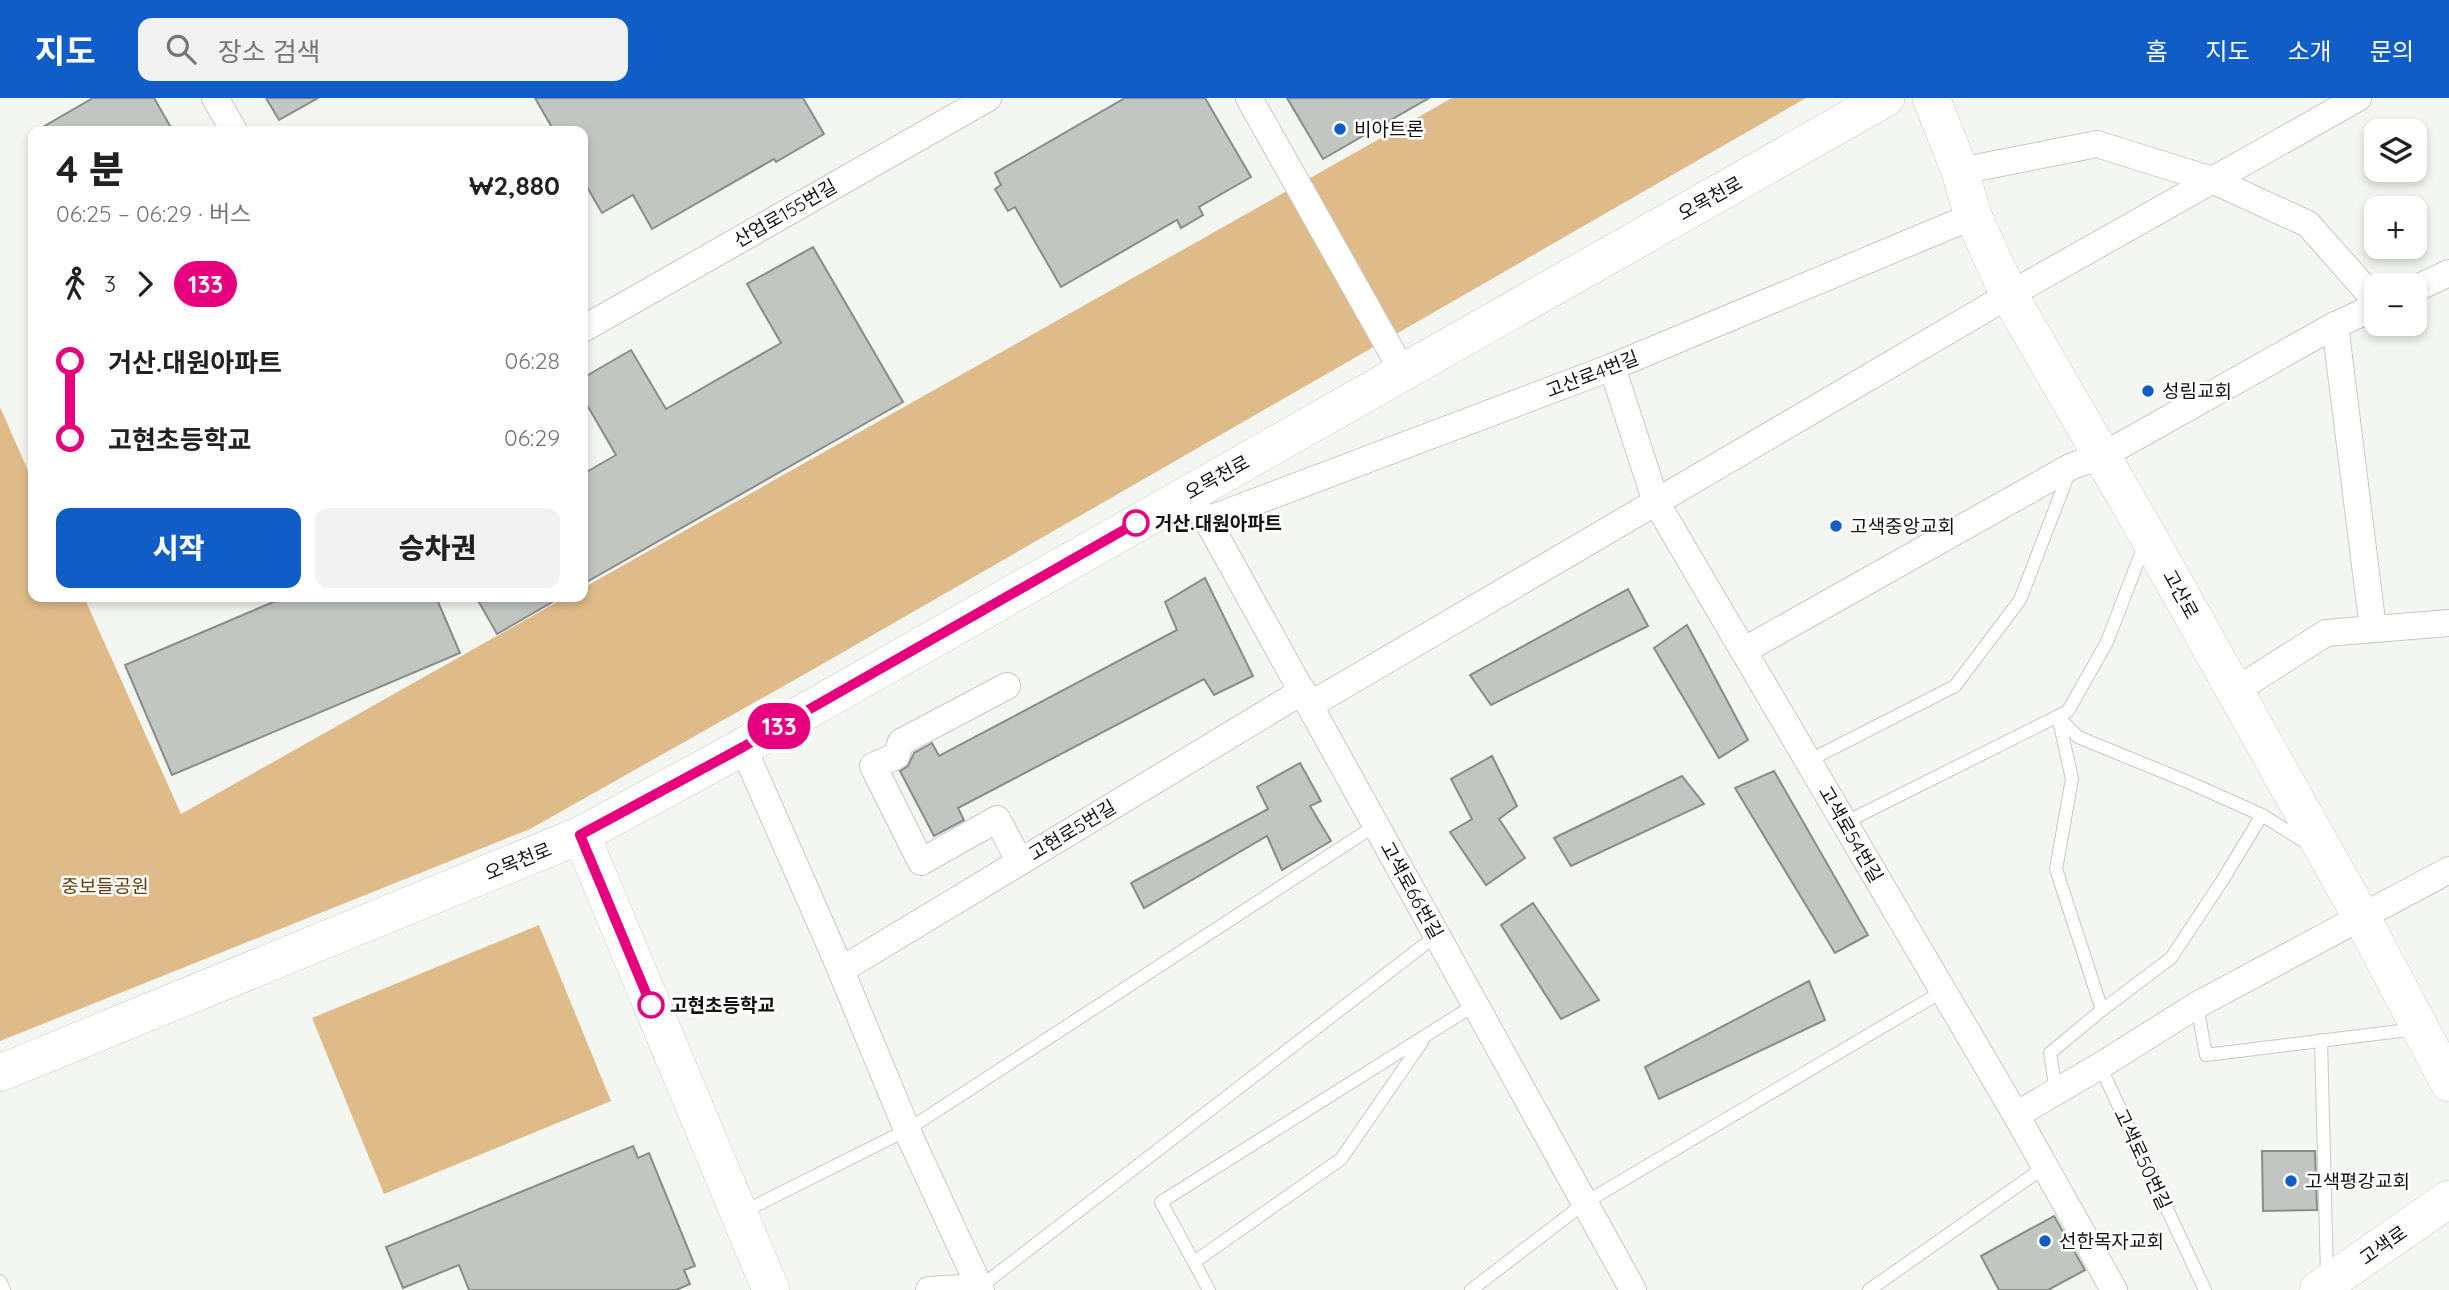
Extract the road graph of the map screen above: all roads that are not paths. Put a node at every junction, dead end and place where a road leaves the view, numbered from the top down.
1 (215, 98) edge
2 (988, 98) edge
3 (1249, 98) edge
4 (1886, 98) edge
5 (1931, 98) edge
6 (2358, 98) edge
7 (231, 126) edge
8 (1960, 171) junction
9 (2212, 180) junction
10 (1973, 216) junction
11 (2449, 273) edge
12 (2427, 283) edge
13 (2364, 287) edge
14 (2009, 295) junction
15 (2364, 312) edge
16 (588, 326) edge
17 (2335, 326) junction
18 (1612, 368) junction
19 (1403, 372) junction
20 (2087, 461) junction
21 (1656, 502) junction
22 (1195, 508) junction
23 (2148, 536) junction
24 (2449, 624) edge
25 (2373, 629) junction
26 (1743, 651) junction
27 (1007, 686) dead end
28 (2235, 691) junction
29 (1306, 698) junction
30 (2058, 716) junction
31 (743, 747) junction
32 (1808, 761) junction
33 (2262, 815) junction
34 (1844, 823) junction
35 (1376, 825) junction
36 (580, 835) junction
37 (2326, 856) junction
38 (1020, 862) junction
39 (2449, 870) edge
40 (2362, 918) junction
41 (1438, 935) junction
42 (841, 970) junction
43 (1943, 991) junction
44 (1476, 1004) junction
45 (2197, 1005) junction
46 (2102, 1010) junction
47 (2421, 1029) junction
48 (1426, 1036) junction
49 (2321, 1040) junction
50 (2100, 1066) junction
51 (0, 1073) edge
52 (2449, 1083) edge
53 (2056, 1091) junction
54 (2016, 1115) junction
55 (907, 1130) junction
56 (2046, 1166) junction
57 (2449, 1199) edge
58 (1586, 1202) junction
59 (738, 1214) junction
60 (1194, 1262) junction
61 (0, 1280) edge
62 (2323, 1287) edge
63 (980, 1289) edge
64 (4, 1290) edge
65 (771, 1290) edge
66 (929, 1290) edge
67 (1209, 1290) edge
68 (1471, 1290) edge
69 (1633, 1290) edge
70 (1869, 1290) edge
71 (2114, 1290) edge
72 (2205, 1290) edge

1 - 7 street
2 - 16 street, 산업로155번길
3 - 19 street
4 - 19 street, 오목천로
5 - 8 street, 고산로
6 - 9 street, 고현로5번길
8 - 9 street
8 - 10 street, 고산로
9 - 13 street
9 - 14 street, 고현로5번길
10 - 14 street, 고산로
10 - 18 street, 고산로4번길
11 - 12 street
14 - 20 street, 고산로
14 - 21 street, 고현로5번길
15 - 17 street
17 - 20 street
17 - 25 street
18 - 21 street, 고색로54번길
18 - 22 street, 고산로4번길
19 - 22 street, 오목천로
20 - 23 street, 고산로
20 - 26 street
20 - 32 lane
21 - 26 street, 고색로54번길
21 - 29 street, 고현로5번길
22 - 29 street, 고색로66번길
22 - 31 street, 오목천로
23 - 28 street, 고산로
23 - 30 lane
24 - 25 street
25 - 28 street
26 - 32 street, 고색로54번길
27 - 38 street
28 - 37 street, 고산로
29 - 35 street, 고색로66번길
29 - 38 street, 고현로5번길
30 - 33 lane
30 - 34 lane
30 - 46 lane
31 - 36 street, 오목천로
31 - 42 street
32 - 34 street, 고색로54번길
33 - 37 lane
33 - 46 lane
34 - 43 street, 고색로54번길
35 - 41 street, 고색로66번길
35 - 55 lane
36 - 51 street, 오목천로
36 - 59 street
37 - 40 street, 고산로
38 - 42 street, 고현로5번길
39 - 40 street
40 - 45 street
40 - 47 street, 고산로
41 - 44 street, 고색로66번길
41 - 63 lane
42 - 55 street
43 - 54 street, 고색로54번길
43 - 58 lane
44 - 48 lane
44 - 58 street, 고색로66번길
45 - 49 lane
45 - 50 street
46 - 53 lane
47 - 49 lane
47 - 52 street, 고산로
48 - 60 lane
48 - 60 lane
49 - 62 lane
50 - 53 street
50 - 72 lane, 고색로50번길
53 - 54 street
54 - 56 street, 고색로54번길
55 - 59 lane
55 - 63 street
56 - 70 lane
56 - 71 street, 고색로54번길
57 - 62 street, 고색로
58 - 68 lane
58 - 69 street, 고색로66번길
59 - 65 street
60 - 67 lane
61 - 64 lane
63 - 66 street

